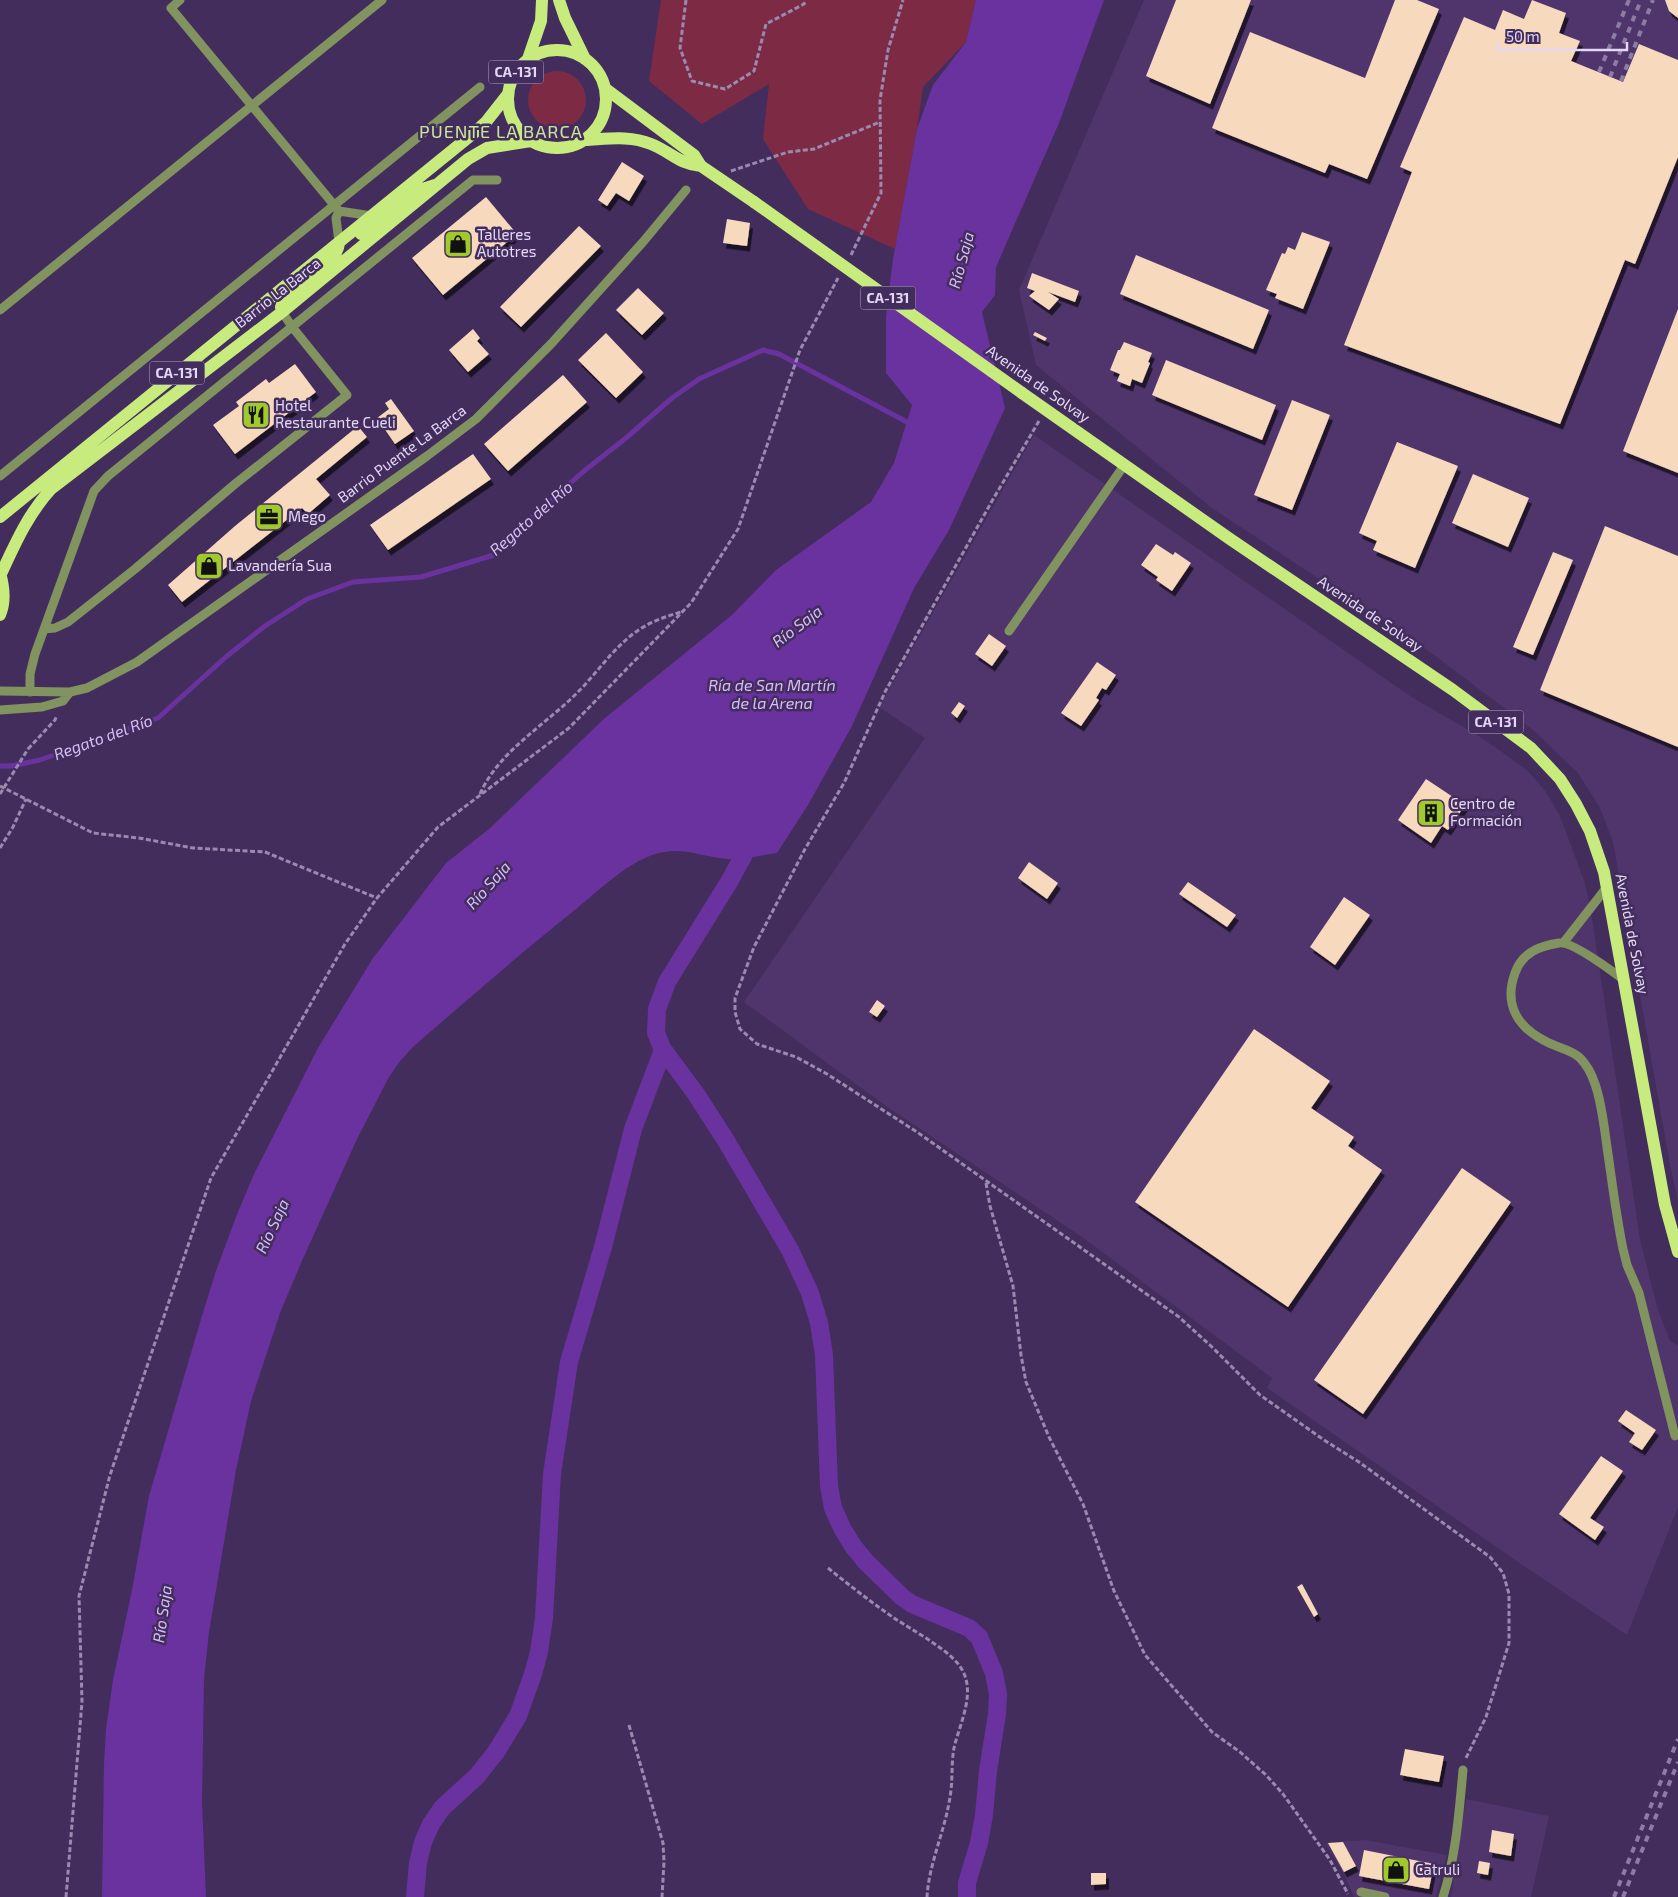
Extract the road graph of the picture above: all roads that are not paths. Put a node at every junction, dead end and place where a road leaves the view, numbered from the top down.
1 (180, 0) edge
2 (382, 0) edge
3 (542, 0) edge
4 (559, 0) edge
5 (528, 59) junction
6 (586, 59) junction
7 (480, 87) dead end
8 (606, 89) junction
9 (508, 94) junction
10 (252, 106) junction
11 (585, 140) junction
12 (531, 141) junction
13 (701, 166) junction
14 (497, 180) dead end
15 (439, 184) junction
16 (686, 190) dead end
17 (336, 208) junction
18 (372, 216) junction
19 (337, 226) junction
20 (351, 233) junction
21 (339, 242) junction
22 (0, 310) edge
23 (282, 312) junction
24 (293, 328) junction
25 (1125, 464) junction
26 (0, 476) edge
27 (0, 517) edge
28 (0, 573) edge
29 (0, 615) edge
30 (44, 629) junction
31 (1009, 631) dead end
32 (0, 691) edge
33 (30, 692) junction
34 (70, 692) junction
35 (0, 710) edge
36 (1607, 887) junction
37 (1564, 942) junction
38 (1624, 980) junction
39 (1678, 1252) edge
40 (1675, 1436) dead end
41 (1463, 1770) road end
42 (1362, 1892) dead end
43 (1385, 1897) edge
44 (1443, 1897) edge

1 - 10 street
2 - 10 street
3 - 5 main road
4 - 6 main road
5 - 6 main road, CA-131
5 - 9 main road, CA-131
6 - 8 main road, CA-131
7 - 17 street
8 - 11 main road
8 - 13 main road, CA-131
9 - 12 main road, CA-131
9 - 18 main road, Barrio La Barca / CA-131
10 - 17 street
10 - 22 street
11 - 12 main road, CA-131
11 - 13 main road, CA-131
12 - 15 main road, Barrio La Barca / CA-131
13 - 25 main road, Avenida de Solvay / CA-131, bridge
14 - 24 street
15 - 20 main road
15 - 23 main road, Barrio La Barca / CA-131
16 - 34 street, Barrio Puente La Barca
17 - 18 street
17 - 19 street
17 - 26 street
18 - 20 main road, Barrio La Barca / CA-131
19 - 20 street
19 - 21 street
20 - 21 main road, Barrio La Barca / CA-131
21 - 23 main road
21 - 27 main road, Barrio La Barca / CA-131
23 - 24 street
23 - 28 main road, Barrio La Barca / CA-131
24 - 30 street
24 - 30 street
25 - 31 street
25 - 36 main road, Avenida de Solvay / CA-131
28 - 29 main road
30 - 33 street
32 - 33 street, Barrio Puente La Barca
33 - 34 street, Barrio Puente La Barca
34 - 35 street
36 - 37 street
36 - 38 main road, Avenida de Solvay / CA-131
37 - 38 street
37 - 40 street
38 - 39 main road, Avenida de Solvay / CA-131
41 - 44 street
42 - 43 street

